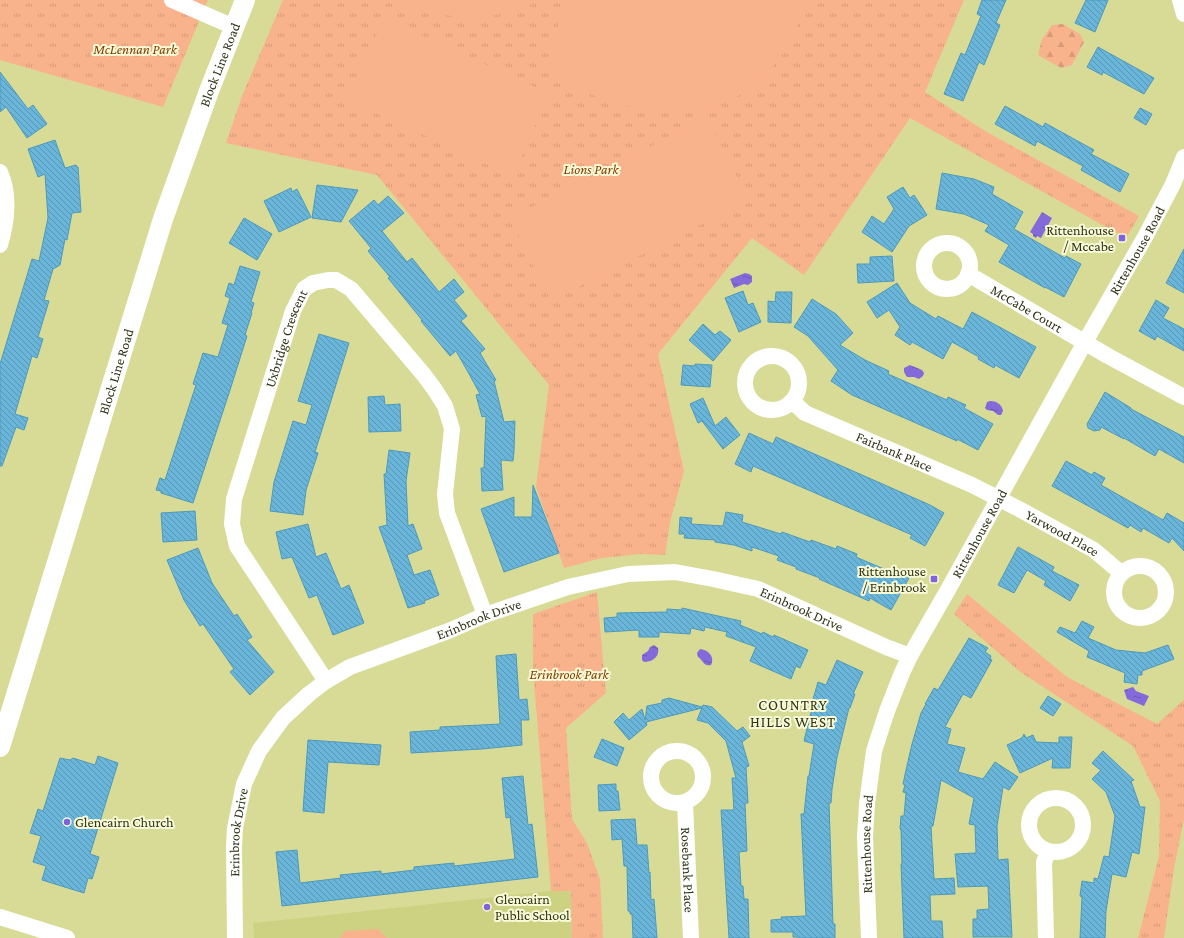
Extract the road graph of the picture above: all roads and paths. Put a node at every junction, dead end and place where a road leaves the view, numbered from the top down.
1 (172, 0) edge
2 (1180, 0) edge
3 (242, 1) edge
4 (1184, 14) edge
5 (234, 27) junction
6 (1184, 157) edge
7 (0, 172) edge
8 (0, 245) edge
9 (968, 274) dead end
10 (1085, 342) junction
11 (1184, 396) edge
12 (792, 400) dead end
13 (999, 499) junction
14 (1121, 573) dead end
15 (485, 615) junction
16 (910, 656) junction
17 (326, 681) junction
18 (0, 747) edge
19 (685, 803) dead end
20 (1048, 852) dead end
21 (0, 917) edge
22 (67, 938) edge
23 (235, 938) edge
24 (691, 938) edge
25 (869, 938) edge
26 (1046, 938) edge

1 - 5 street
2 - 4 street
3 - 5 street, Block Line Road
5 - 18 street, Block Line Road
6 - 10 street, Rittenhouse Road
7 - 8 street
9 - 10 street, McCabe Court
10 - 11 street
10 - 13 street, Rittenhouse Road
12 - 13 street, Fairbank Place
13 - 14 street, Yarwood Place
13 - 16 street, Rittenhouse Road
15 - 16 street, Erinbrook Drive
15 - 17 street, Erinbrook Drive
15 - 17 street, Uxbridge Crescent
16 - 25 street, Rittenhouse Road
17 - 23 street, Erinbrook Drive
19 - 24 street, Rosebank Place
20 - 26 street
21 - 22 street

